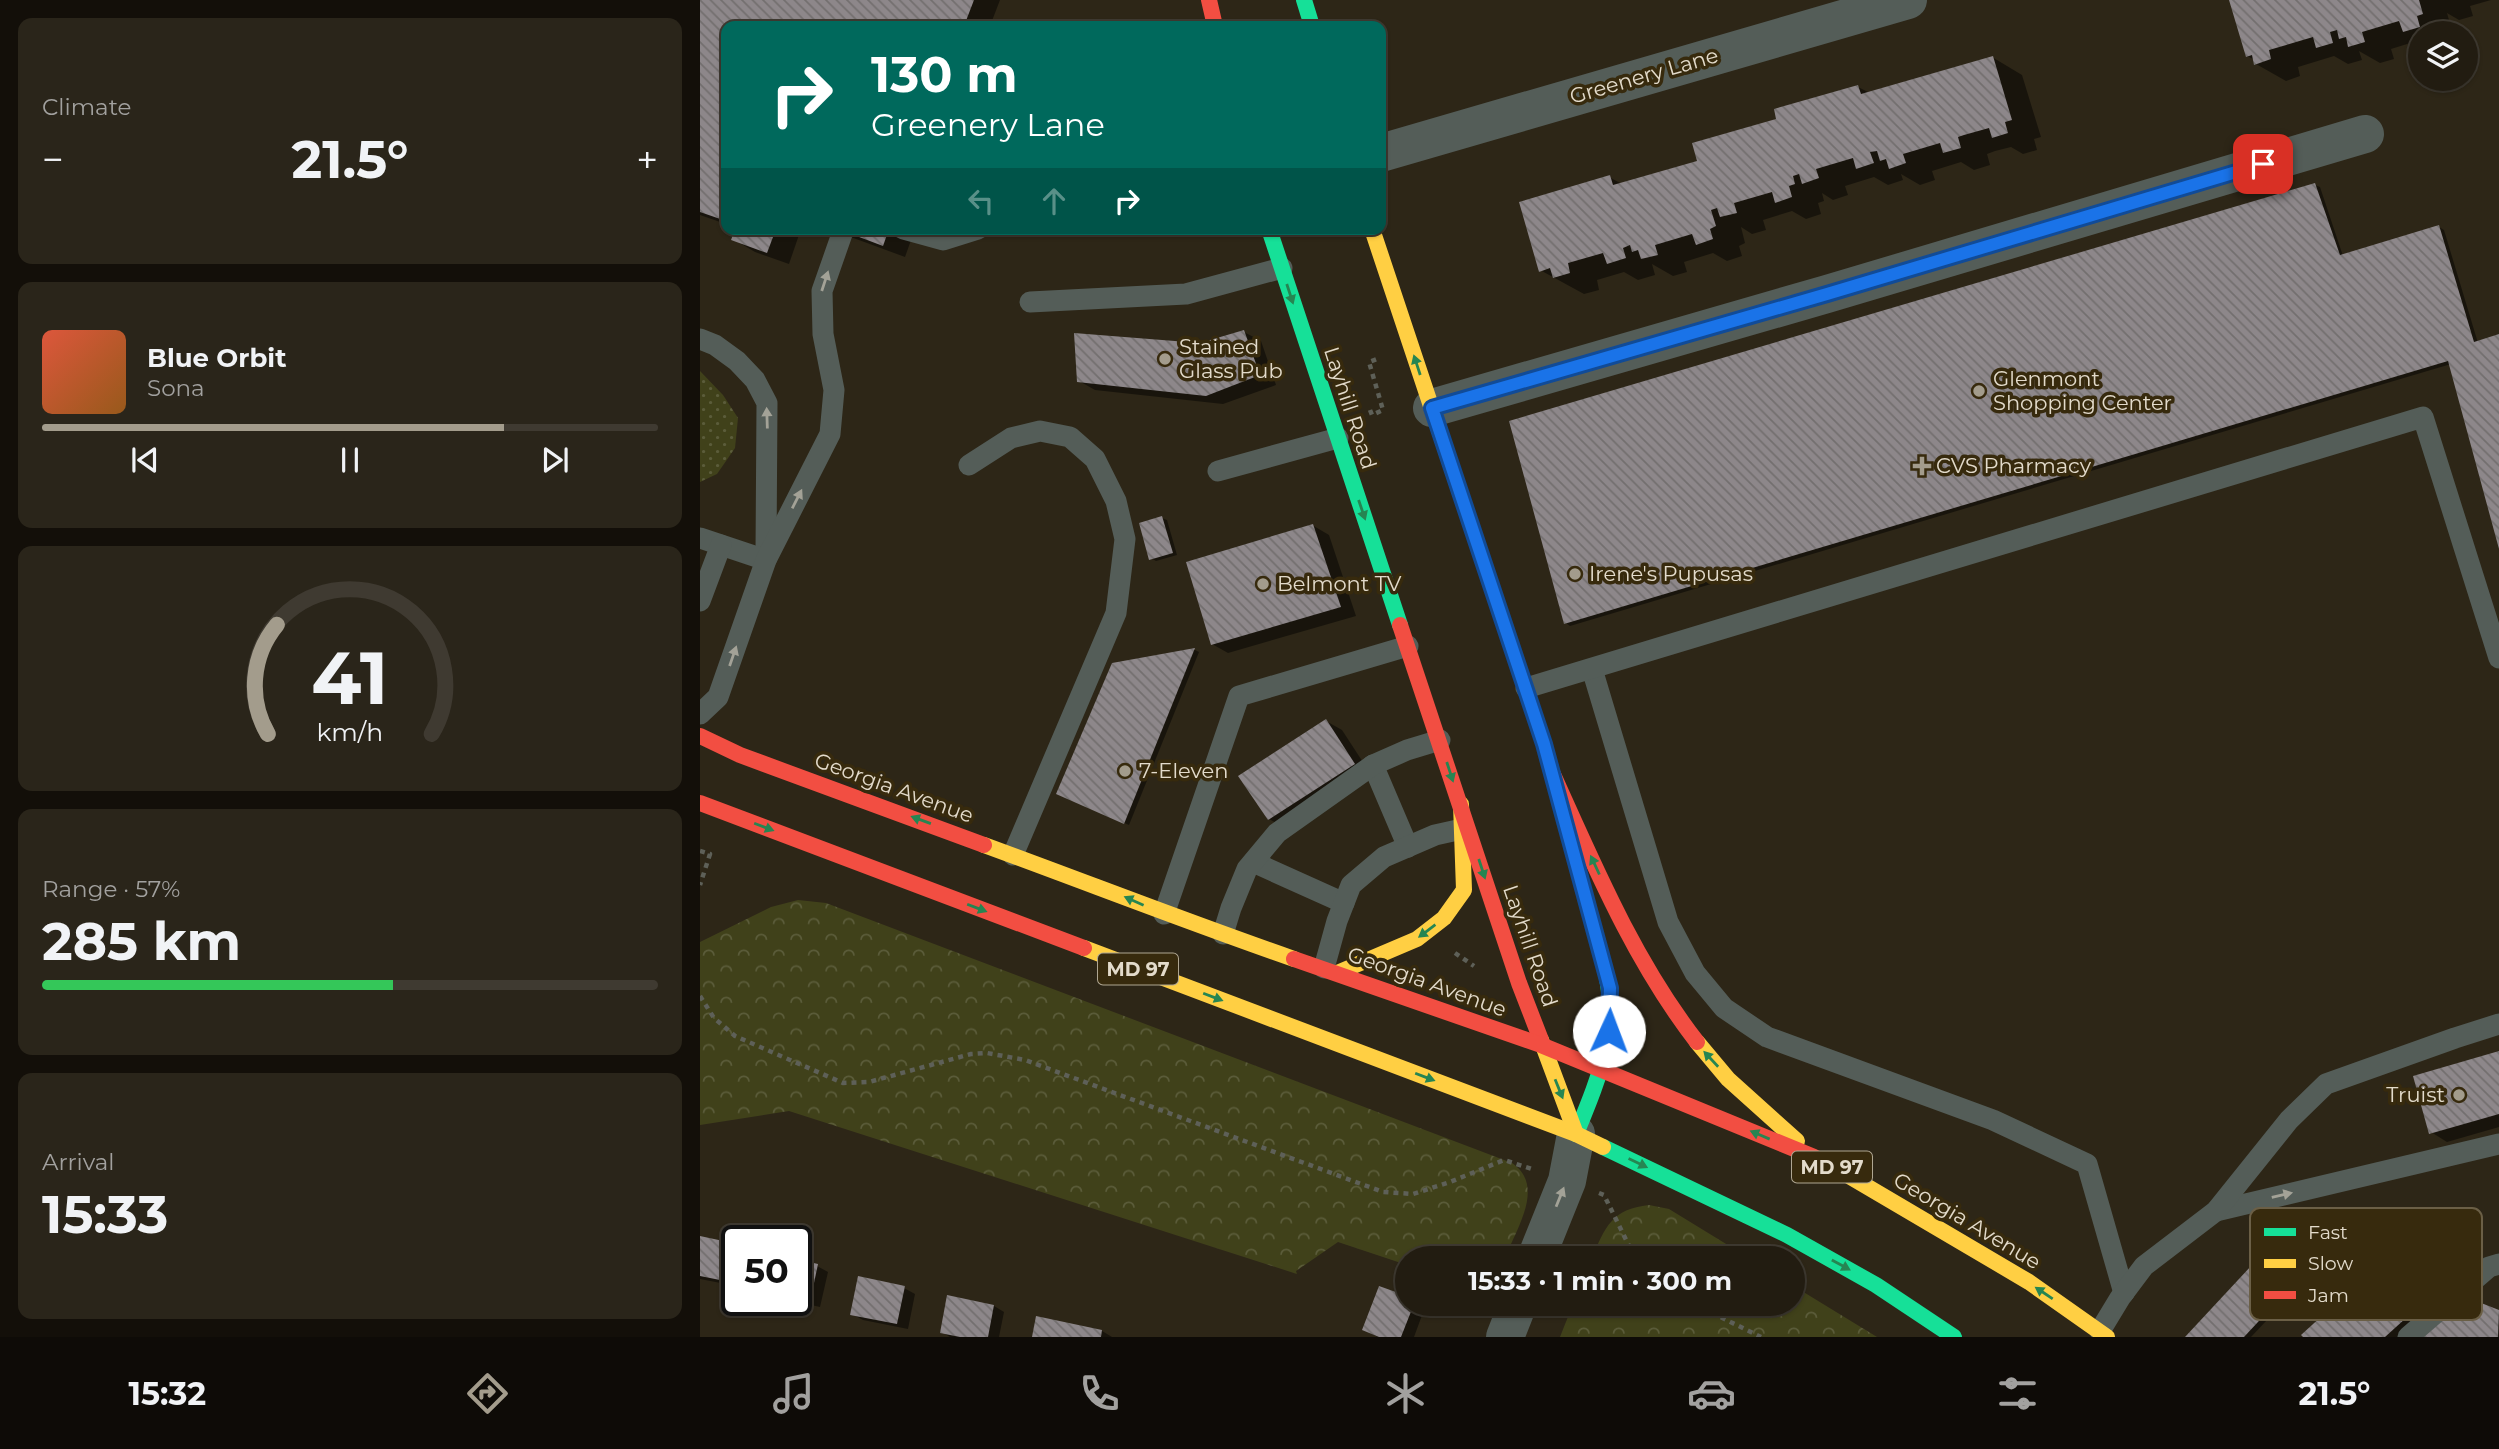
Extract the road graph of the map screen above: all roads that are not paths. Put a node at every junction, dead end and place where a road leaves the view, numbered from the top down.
1 (1209, 0) edge
2 (1304, 0) edge
3 (1908, 0) edge
4 (1214, 21) edge
5 (1310, 21) edge
6 (2365, 134) dead end
7 (1386, 152) edge
8 (842, 235) edge
9 (925, 235) edge
10 (959, 235) edge
11 (1271, 235) edge
12 (1374, 235) edge
13 (1282, 268) junction
14 (1030, 302) dead end
15 (700, 339) edge
16 (1432, 408) junction
17 (1338, 438) junction
18 (969, 465) dead end
19 (1218, 471) dead end
20 (700, 538) edge
21 (721, 545) junction
22 (766, 560) junction
23 (700, 601) edge
24 (1408, 646) junction
25 (2499, 658) edge
26 (1592, 669) junction
27 (1526, 688) junction
28 (700, 714) edge
29 (700, 736) edge
30 (1440, 740) junction
31 (1373, 765) junction
32 (1552, 772) junction
33 (700, 803) edge
34 (1461, 804) junction
35 (1462, 829) junction
36 (1408, 846) junction
37 (1013, 855) junction
38 (1253, 862) junction
39 (1344, 902) junction
40 (1164, 914) junction
41 (1223, 934) junction
42 (1330, 970) junction
43 (2499, 1024) edge
44 (1541, 1045) junction
45 (1602, 1069) junction
46 (1576, 1134) junction
47 (2499, 1144) edge
48 (1814, 1157) junction
49 (2216, 1211) junction
50 (1541, 1246) edge
51 (2499, 1264) edge
52 (2482, 1273) edge
53 (2124, 1293) junction
54 (1513, 1316) edge
55 (2428, 1320) edge
56 (2101, 1335) edge
57 (1505, 1337) edge
58 (1954, 1337) edge
59 (2408, 1337) edge

1 - 4 main road
2 - 5 main road
3 - 7 street, Greenery Lane
6 - 16 street
22 -> 8 lane
9 - 10 lane
11 - 13 main road, Layhill Road
16 -> 12 main road
13 - 14 lane
13 -> 17 main road, Layhill Road
22 -> 15 lane
16 - 27 main road
17 - 19 lane
17 -> 24 main road, Layhill Road
18 - 37 lane
20 - 21 lane
21 - 22 lane
21 - 23 lane
28 -> 22 lane
24 - 30 main road, Layhill Road
24 - 40 lane
25 - 26 lane
26 - 27 lane
26 - 53 lane
27 - 32 main road
37 -> 29 main road, Georgia Avenue / MD 97
30 - 31 lane
30 -> 34 main road, Layhill Road
31 - 36 lane
31 - 38 lane
32 - 45 main road
48 -> 32 main road
33 -> 46 main road, MD 97
34 - 35 main road
34 -> 44 main road, Layhill Road
35 - 36 lane
35 -> 42 main road
36 - 39 lane
40 -> 37 main road, Georgia Avenue / MD 97
38 - 39 lane
38 - 41 lane
39 - 42 lane
40 - 41 main road, Georgia Avenue / MD 97
41 - 42 main road, Georgia Avenue / MD 97
42 - 44 main road, Georgia Avenue / MD 97
43 - 49 lane
44 - 45 main road, Georgia Avenue / MD 97
44 -> 46 main road, Layhill Road
45 - 46 main road
48 -> 45 main road, Georgia Avenue / MD 97
50 -> 46 street
46 -> 58 main road, MD 97
49 -> 47 lane
56 -> 48 main road, Georgia Avenue / MD 97
49 - 53 lane
51 - 52 lane
53 - 56 lane
54 - 57 street
55 - 59 lane

